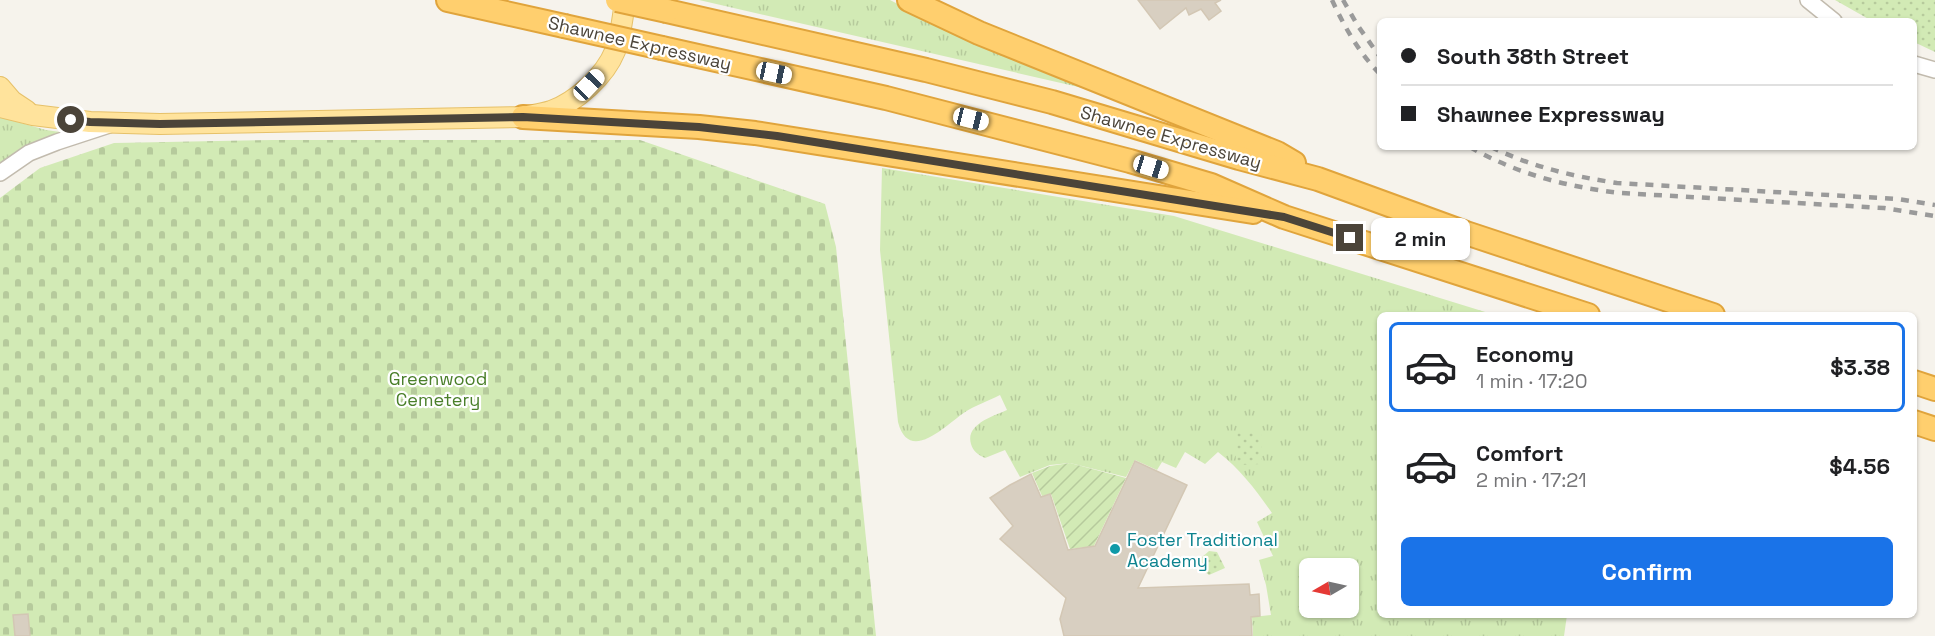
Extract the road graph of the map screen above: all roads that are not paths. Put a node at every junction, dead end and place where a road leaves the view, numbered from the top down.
1 (448, 0) edge
2 (618, 0) edge
3 (625, 0) edge
4 (909, 0) edge
5 (1808, 0) edge
6 (1830, 18) edge
7 (1917, 65) edge
8 (1935, 70) edge
9 (0, 87) edge
10 (0, 107) edge
11 (33, 115) junction
12 (523, 117) junction
13 (114, 123) junction
14 (0, 173) edge
15 (1318, 178) junction
16 (1284, 217) junction
17 (1579, 312) edge
18 (1704, 312) edge
19 (1917, 383) edge
20 (1935, 389) edge
21 (1917, 423) edge
22 (1935, 429) edge

1 - 16 highway, Shawnee Expressway, bridge
2 - 15 highway, Shawnee Expressway, bridge
3 - 12 main road
4 - 15 highway
5 - 6 street
7 - 8 street
9 - 11 main road
10 - 11 main road
11 - 13 main road
12 - 13 main road
12 - 16 highway
13 - 14 street
15 - 18 highway, Shawnee Expressway
16 - 17 highway, Shawnee Expressway
19 - 20 highway
21 - 22 highway

